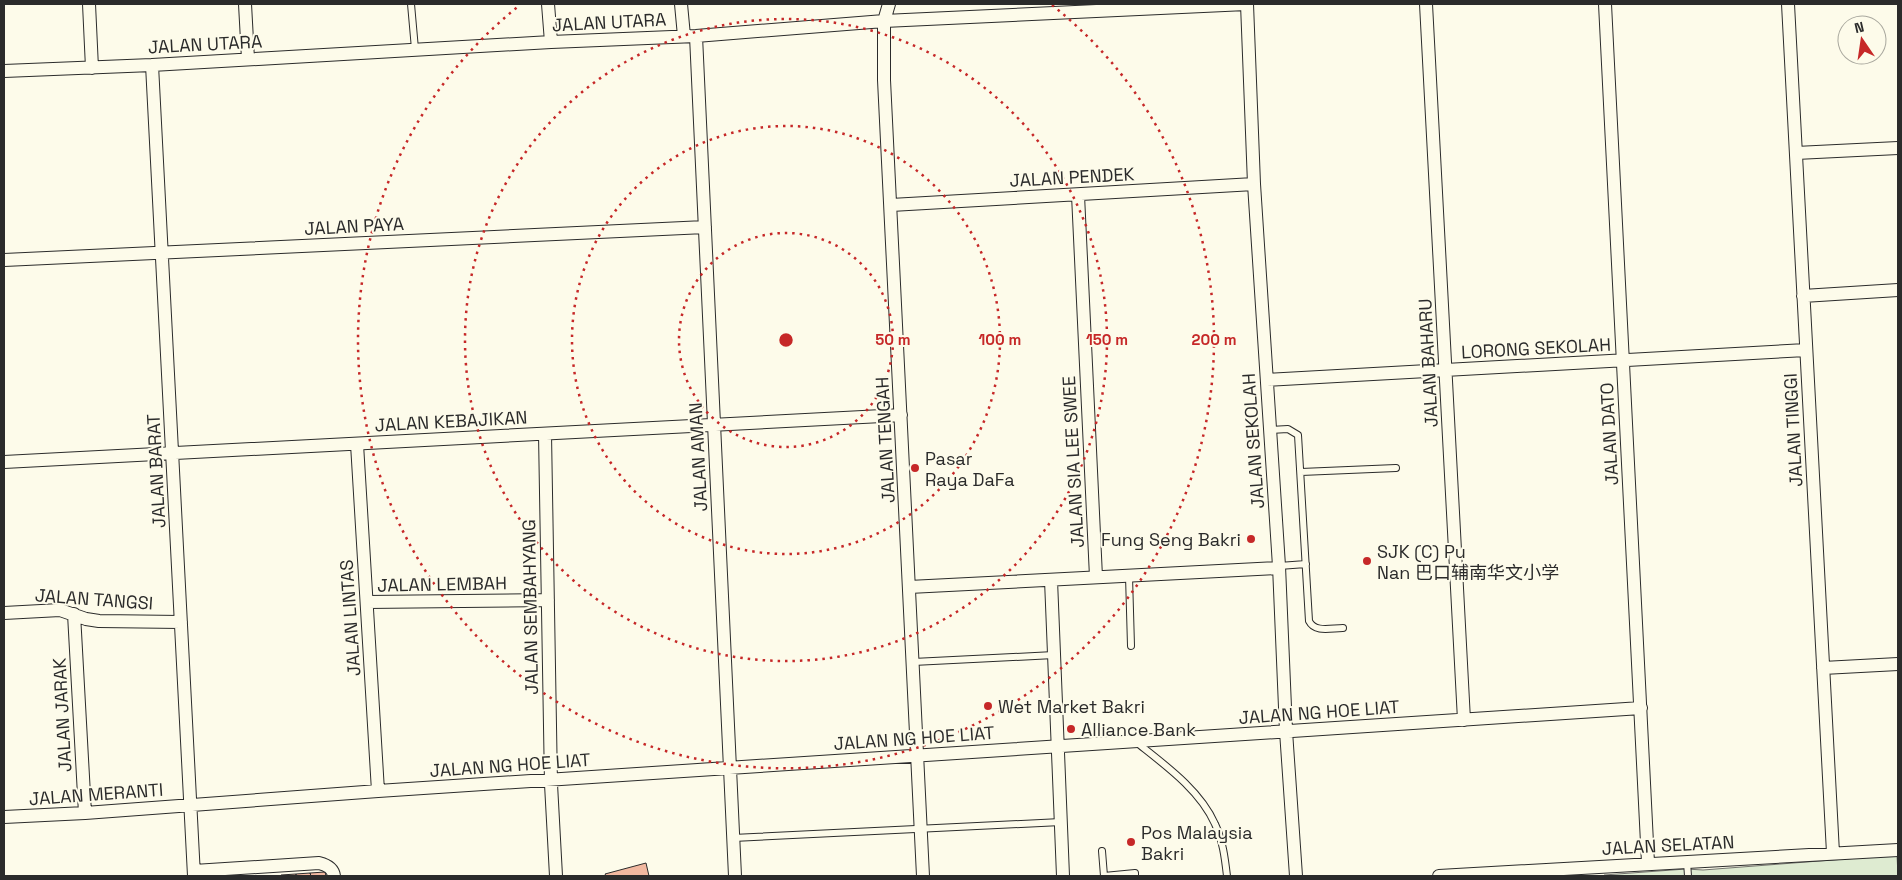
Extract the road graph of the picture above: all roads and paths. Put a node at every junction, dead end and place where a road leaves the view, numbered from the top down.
1 (89, 4) edge
2 (245, 4) edge
3 (411, 4) edge
4 (548, 4) edge
5 (889, 4) edge
6 (1247, 4) edge
7 (1426, 4) edge
8 (1605, 4) edge
9 (1788, 4) edge
10 (884, 21) junction
11 (685, 23) edge
12 (551, 42) junction
13 (414, 46) junction
14 (248, 59) junction
15 (152, 65) junction
16 (92, 68) junction
17 (4, 71) edge
18 (1898, 148) edge
19 (1796, 153) junction
20 (1254, 184) junction
21 (1078, 194) junction
22 (891, 205) junction
23 (705, 227) junction
24 (162, 253) junction
25 (4, 260) edge
26 (1898, 290) edge
27 (1803, 296) junction
28 (1806, 350) junction
29 (1623, 360) junction
30 (1446, 370) junction
31 (1267, 380) junction
32 (901, 415) junction
33 (714, 425) junction
34 (1270, 430) junction
35 (545, 434) junction
36 (357, 444) junction
37 (172, 453) junction
38 (4, 462) edge
39 (1396, 468) dead end
40 (1301, 472) junction
41 (1306, 564) junction
42 (1279, 567) junction
43 (1129, 576) junction
44 (1096, 577) junction
45 (1051, 580) junction
46 (909, 587) junction
47 (548, 600) junction
48 (367, 602) junction
49 (4, 613) edge
50 (74, 614) junction
51 (181, 622) junction
52 (1343, 628) dead end
53 (1131, 646) dead end
54 (1054, 655) junction
55 (913, 662) junction
56 (1898, 664) edge
57 (1823, 668) junction
58 (1641, 708) junction
59 (1464, 720) junction
60 (1286, 731) junction
61 (1136, 741) junction
62 (1058, 746) junction
63 (918, 756) junction
64 (730, 768) junction
65 (551, 786) junction
66 (378, 791) junction
67 (191, 806) junction
68 (85, 813) junction
69 (4, 817) edge
70 (1061, 822) junction
71 (921, 830) junction
72 (733, 838) junction
73 (1102, 850) dead end
74 (1898, 850) edge
75 (1833, 854) junction
76 (1648, 855) junction
77 (1687, 862) junction
78 (1605, 871) edge
79 (194, 874) edge
80 (334, 876) edge
81 (556, 876) edge
82 (735, 876) edge
83 (923, 876) edge
84 (1063, 876) edge
85 (1135, 876) edge
86 (1227, 876) edge
87 (1296, 876) edge
88 (1439, 876) edge
89 (1688, 876) edge

1 - 16 street
2 - 14 street
3 - 13 lane
4 - 12 street
5 - 10 street, JALAN TENGAH
6 - 10 street, JALAN UTARA
6 - 20 street, JALAN SEKOLAH
7 - 30 street, JALAN BAHARU
8 - 29 street, JALAN DATO
9 - 19 street, JALAN TINGGI
10 - 11 street, JALAN UTARA
10 - 22 street, JALAN TENGAH
11 - 12 street, JALAN UTARA
11 - 23 street, JALAN AMAN
12 - 13 street, JALAN UTARA
13 - 14 street, JALAN UTARA
14 - 15 street, JALAN UTARA
15 - 16 street, JALAN UTARA
15 - 24 street, JALAN BARAT
16 - 17 street, JALAN UTARA
18 - 19 street
19 - 27 street, JALAN TINGGI
20 - 21 street, JALAN PENDEK
20 - 31 street, JALAN SEKOLAH
21 - 22 street, JALAN PENDEK
21 - 44 street, JALAN SIA LEE SWEE
22 - 32 street, JALAN TENGAH
23 - 24 street, JALAN PAYA
23 - 33 street, JALAN AMAN
24 - 25 street, JALAN PAYA
24 - 37 street, JALAN BARAT
26 - 27 street
27 - 28 street, JALAN TINGGI
28 - 29 street, LORONG SEKOLAH
28 - 57 street, JALAN TINGGI
29 - 30 street, LORONG SEKOLAH
29 - 58 street, JALAN DATO
30 - 31 street, LORONG SEKOLAH
30 - 59 street, JALAN BAHARU
31 - 34 street, JALAN SEKOLAH
32 - 33 street, JALAN KEBAJIKAN
32 - 46 street, JALAN TENGAH
33 - 35 street, JALAN KEBAJIKAN
33 - 64 street, JALAN AMAN
34 - 40 lane
34 - 42 street, JALAN SEKOLAH
35 - 36 street, JALAN KEBAJIKAN
35 - 47 street, JALAN SEMBAHYANG
36 - 37 street, JALAN KEBAJIKAN
36 - 48 street, JALAN LINTAS
37 - 38 street, JALAN KEBAJIKAN
37 - 51 street, JALAN BARAT
39 - 40 lane
40 - 41 lane
41 - 42 lane
41 - 52 lane
42 - 43 street
42 - 60 street, JALAN SEKOLAH
43 - 44 street
43 - 53 lane
44 - 45 street
45 - 46 street
45 - 54 street
46 - 55 street, JALAN TENGAH
47 - 48 street, JALAN LEMBAH
47 - 65 street, JALAN SEMBAHYANG
48 - 66 street, JALAN LINTAS
49 - 50 street, JALAN TANGSI
50 - 51 street, JALAN TANGSI
50 - 68 street, JALAN JARAK
51 - 67 street, JALAN BARAT
54 - 55 lane
54 - 62 street
55 - 63 street, JALAN TENGAH
56 - 57 street
57 - 75 street, JALAN TINGGI
58 - 59 street, JALAN NG HOE LIAT
58 - 76 street, JALAN DATO
59 - 60 street, JALAN NG HOE LIAT
60 - 61 street, JALAN NG HOE LIAT
60 - 87 street, JALAN SEKOLAH
61 - 62 street, JALAN NG HOE LIAT
61 - 86 lane
62 - 63 street, JALAN NG HOE LIAT
62 - 70 street
63 - 64 street, JALAN NG HOE LIAT
63 - 71 street, JALAN TENGAH
64 - 65 street, JALAN NG HOE LIAT
64 - 72 street, JALAN AMAN
65 - 66 street, JALAN NG HOE LIAT
65 - 81 street, JALAN SEMBAHYANG
66 - 67 street, JALAN NG HOE LIAT
67 - 68 street, JALAN MERANTI
67 - 79 street, JALAN BARAT
68 - 69 street, JALAN MERANTI
70 - 71 lane
70 - 84 street
71 - 72 lane
71 - 83 street, JALAN TENGAH
72 - 82 street, JALAN AMAN
73 - 85 lane
74 - 75 street, JALAN SELATAN
75 - 77 street, JALAN SELATAN
76 - 77 street, JALAN SELATAN
76 - 78 street, JALAN SELATAN
77 - 89 lane
78 - 88 street, JALAN SELATAN
79 - 80 street

